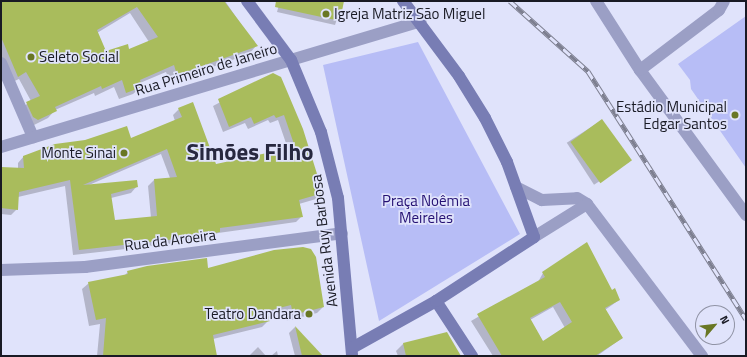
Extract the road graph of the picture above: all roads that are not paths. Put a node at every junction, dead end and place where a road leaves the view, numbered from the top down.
1 (247, 1) edge
2 (403, 1) edge
3 (596, 1) edge
4 (724, 1) edge
5 (420, 21) junction
6 (291, 60) junction
7 (1, 63) edge
8 (640, 70) junction
9 (33, 137) junction
10 (1, 148) edge
11 (516, 187) junction
12 (587, 204) junction
13 (746, 215) edge
14 (342, 233) junction
15 (534, 237) junction
16 (1, 270) edge
17 (436, 301) junction
18 (352, 352) edge
19 (472, 356) edge
20 (702, 356) edge

1 - 6 main road, Avenida Ruy Barbosa
2 - 5 main road
3 - 8 street
4 - 8 street
5 - 6 street, Rua Primeiro de Janeiro
5 - 11 main road
6 - 9 street, Rua Primeiro de Janeiro
6 - 14 main road, Avenida Ruy Barbosa
7 - 9 street
8 - 13 street
9 - 10 street, Rua Primeiro de Janeiro
11 - 12 street
11 - 15 main road
12 - 15 street
12 - 20 street
14 - 16 street, Rua da Aroeira
14 - 18 main road, Avenida Ruy Barbosa
15 - 17 main road
17 - 18 main road
17 - 19 main road

